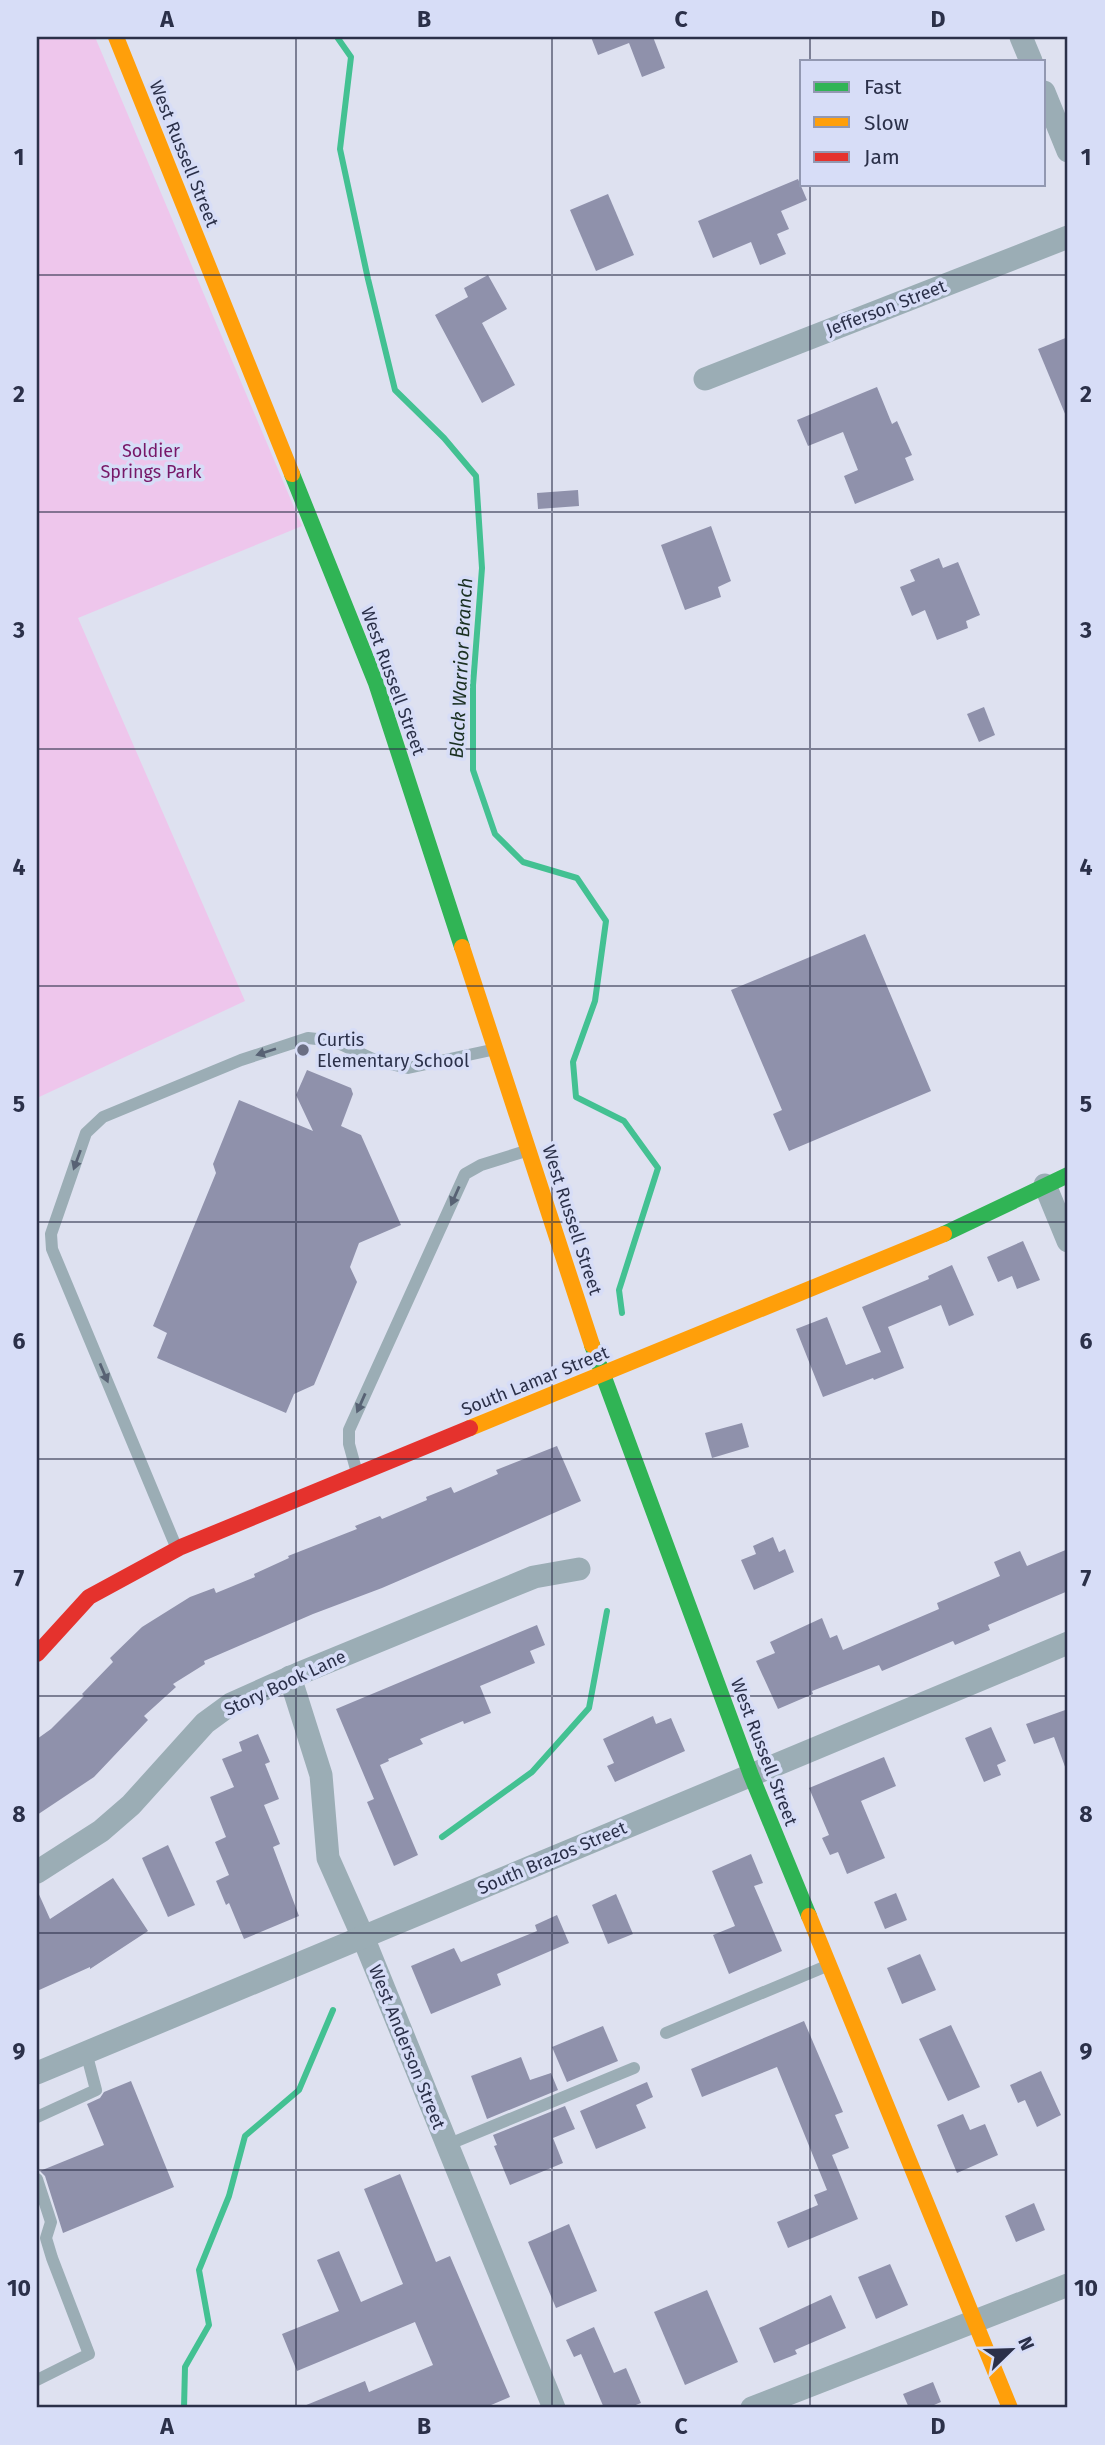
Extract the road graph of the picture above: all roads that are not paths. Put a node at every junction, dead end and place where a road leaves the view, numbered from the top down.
1 (116, 37) edge
2 (1021, 37) edge
3 (1031, 60) edge
4 (1046, 97) edge
5 (1068, 152) edge
6 (1068, 237) edge
7 (705, 379) dead end
8 (496, 1049) junction
9 (530, 1150) junction
10 (1068, 1175) edge
11 (1045, 1185) junction
12 (1068, 1241) edge
13 (603, 1374) junction
14 (358, 1474) junction
15 (177, 1549) junction
16 (579, 1569) dead end
17 (1068, 1643) edge
18 (37, 1654) edge
19 (290, 1678) junction
20 (751, 1775) junction
21 (37, 1872) edge
22 (363, 1937) junction
23 (829, 1965) junction
24 (666, 2033) dead end
25 (86, 2052) junction
26 (634, 2068) dead end
27 (37, 2073) edge
28 (37, 2117) edge
29 (447, 2145) junction
30 (37, 2179) edge
31 (1068, 2285) edge
32 (975, 2323) junction
33 (37, 2380) edge
34 (554, 2408) edge
35 (752, 2408) edge
36 (1010, 2408) edge

1 - 8 street, West Russell Street
2 - 3 street
4 - 5 street
6 - 7 street, Jefferson Street
8 - 9 street, West Russell Street
8 -> 15 lane
9 - 13 street, West Russell Street
9 -> 14 lane
10 - 11 street, South Lamar Street
11 - 12 street
11 - 13 street, South Lamar Street
13 - 14 street, South Lamar Street
13 - 20 street, West Russell Street
14 - 15 street, South Lamar Street
15 - 18 street, South Lamar Street
16 - 19 street, Story Book Lane
17 - 20 street, South Brazos Street
19 - 21 street, Story Book Lane
19 - 22 street, West Anderson Street
20 - 22 street, South Brazos Street
20 - 23 street, West Russell Street
22 - 25 street, South Brazos Street
22 - 29 street, West Anderson Street
23 - 24 lane
23 - 32 street, West Russell Street
25 - 27 street, South Brazos Street
25 - 28 lane
26 - 29 lane
29 - 34 street, West Anderson Street
30 - 33 lane
31 - 32 street
32 - 35 street
32 - 36 street, West Russell Street

